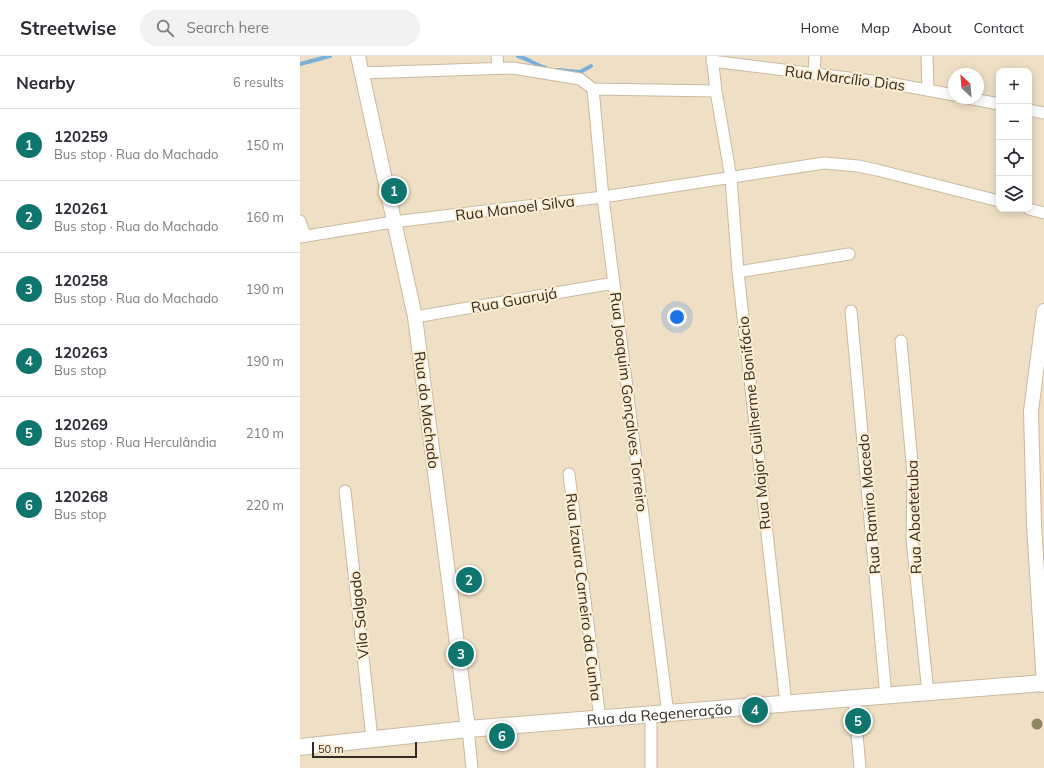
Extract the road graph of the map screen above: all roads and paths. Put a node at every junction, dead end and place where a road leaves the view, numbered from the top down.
1 (497, 56) edge
2 (815, 56) edge
3 (927, 56) edge
4 (712, 58) edge
5 (359, 63) edge
6 (498, 68) junction
7 (814, 74) junction
8 (593, 90) junction
9 (928, 90) junction
10 (716, 91) junction
11 (948, 94) edge
12 (984, 101) edge
13 (996, 103) edge
14 (1032, 111) edge
15 (1044, 113) edge
16 (731, 178) junction
17 (603, 197) junction
18 (996, 200) edge
19 (1032, 210) edge
20 (1044, 213) edge
21 (300, 221) edge
22 (393, 222) junction
23 (302, 236) edge
24 (849, 254) dead end
25 (738, 272) junction
26 (614, 282) junction
27 (851, 311) dead end
28 (1044, 312) edge
29 (415, 317) junction
30 (901, 341) dead end
31 (569, 474) dead end
32 (345, 491) dead end
33 (1044, 684) edge
34 (928, 693) junction
35 (886, 697) junction
36 (854, 699) junction
37 (786, 704) junction
38 (668, 714) junction
39 (651, 716) junction
40 (600, 719) junction
41 (468, 730) junction
42 (372, 739) junction
43 (300, 747) edge
44 (472, 768) edge
45 (651, 768) edge
46 (860, 768) edge

1 - 6 street
2 - 7 street
3 - 9 street
4 - 7 street, Rua Marcílio Dias
4 - 10 street, Rua Major Guilherme Bonifácio
5 - 6 street
5 - 22 street, Rua do Machado
6 - 8 street
7 - 9 street, Rua Marcílio Dias
8 - 10 street
8 - 17 street, Rua Joaquim Gonçalves Torreiro
9 - 11 street, Rua Marcílio Dias
10 - 16 street, Rua Major Guilherme Bonifácio
12 - 13 street
14 - 15 street
16 - 17 street, Rua Manoel Silva
16 - 18 street, Rua Manoel Silva
16 - 25 street, Rua Major Guilherme Bonifácio
17 - 22 street, Rua Manoel Silva
17 - 26 street, Rua Joaquim Gonçalves Torreiro
19 - 20 street
21 - 23 street
22 - 23 street, Rua Manoel Silva
22 - 29 street, Rua do Machado
24 - 25 street
25 - 37 street, Rua Major Guilherme Bonifácio
26 - 29 street, Rua Guarujá
26 - 38 street, Rua Joaquim Gonçalves Torreiro
27 - 35 street, Rua Ramiro Macedo
28 - 33 street
29 - 41 street, Rua do Machado
30 - 34 street, Rua Abaetetuba
31 - 40 street, Rua Izaura Carneiro da Cunha
32 - 42 street, Vila Salgado
33 - 34 main road, Rua da Regeneração
34 - 35 main road, Rua da Regeneração
35 - 36 main road, Rua da Regeneração
36 - 37 main road, Rua da Regeneração
36 - 46 street
37 - 38 main road, Rua da Regeneração
38 - 39 main road, Rua da Regeneração
39 - 40 main road, Rua da Regeneração
39 - 45 street
40 - 41 main road, Rua da Regeneração
41 - 42 main road, Rua da Regeneração
41 - 44 street, Rua do Machado
42 - 43 main road, Rua da Regeneração

